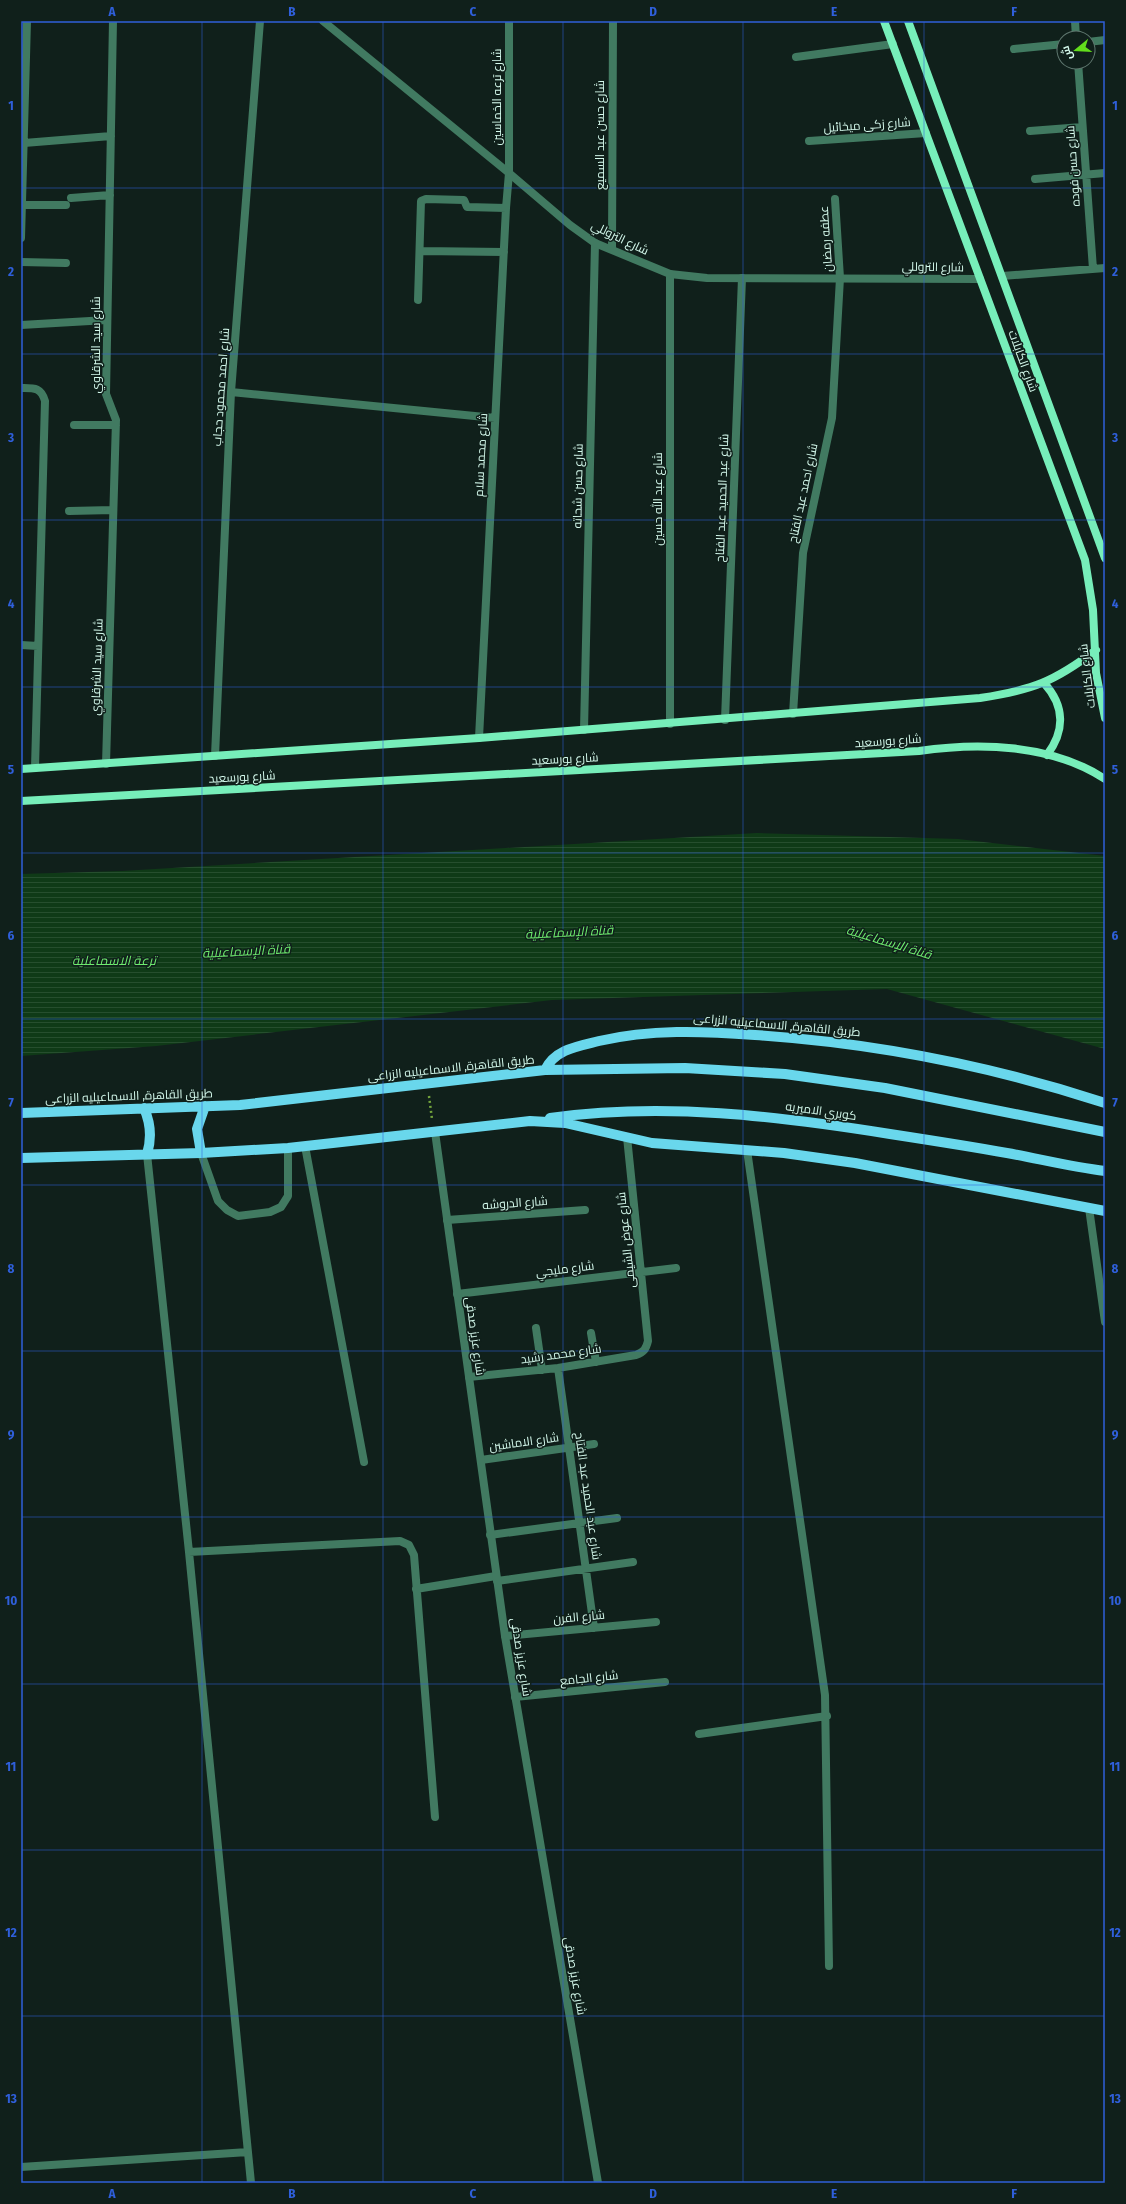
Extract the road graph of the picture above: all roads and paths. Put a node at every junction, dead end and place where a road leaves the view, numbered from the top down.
1 (27, 21) edge
2 (113, 21) edge
3 (260, 21) edge
4 (323, 21) edge
5 (509, 21) edge
6 (613, 21) edge
7 (884, 21) edge
8 (908, 21) edge
9 (893, 44) junction
10 (1056, 45) edge
11 (1014, 49) dead end
12 (796, 57) dead end
13 (1078, 70) edge
14 (1082, 127) junction
15 (1030, 131) dead end
16 (926, 133) junction
17 (111, 136) junction
18 (809, 140) dead end
19 (24, 143) junction
20 (509, 173) junction
21 (1105, 173) edge
22 (1086, 174) junction
23 (1035, 179) dead end
24 (110, 195) junction
25 (71, 198) dead end
26 (835, 198) dead end
27 (22, 205) edge
28 (66, 205) dead end
29 (506, 208) junction
30 (21, 238) edge
31 (596, 243) junction
32 (612, 250) junction
33 (420, 251) junction
34 (504, 252) junction
35 (21, 262) edge
36 (66, 262) dead end
37 (1105, 268) edge
38 (1093, 269) junction
39 (670, 274) junction
40 (1002, 276) junction
41 (742, 278) junction
42 (840, 278) junction
43 (980, 279) junction
44 (418, 300) dead end
45 (107, 320) junction
46 (21, 325) edge
47 (21, 388) edge
48 (231, 392) junction
49 (495, 418) junction
50 (74, 425) dead end
51 (116, 425) junction
52 (113, 510) junction
53 (69, 511) dead end
54 (1105, 558) edge
55 (21, 645) edge
56 (38, 646) junction
57 (1096, 650) junction
58 (1044, 683) junction
59 (793, 714) junction
60 (1105, 718) edge
61 (725, 720) junction
62 (670, 724) junction
63 (584, 730) junction
64 (479, 738) junction
65 (1047, 755) junction
66 (216, 756) junction
67 (106, 764) junction
68 (35, 768) junction
69 (21, 769) edge
70 (1105, 779) edge
71 (21, 801) edge
72 (546, 1070) junction
73 (426, 1084) junction
74 (1105, 1103) edge
75 (205, 1106) junction
76 (144, 1108) junction
77 (21, 1113) edge
78 (530, 1121) junction
79 (434, 1132) junction
80 (1105, 1132) edge
81 (627, 1137) junction
82 (305, 1146) junction
83 (288, 1148) junction
84 (747, 1150) junction
85 (201, 1153) junction
86 (147, 1154) junction
87 (21, 1158) edge
88 (1105, 1171) edge
89 (1090, 1208) junction
90 (585, 1210) dead end
91 (1105, 1211) edge
92 (447, 1220) junction
93 (676, 1268) dead end
94 (641, 1272) junction
95 (457, 1294) junction
96 (1105, 1322) edge
97 (536, 1328) dead end
98 (592, 1333) dead end
99 (648, 1341) joint
100 (596, 1362) junction
101 (558, 1368) junction
102 (542, 1370) junction
103 (469, 1377) junction
104 (594, 1444) dead end
105 (569, 1448) junction
106 (481, 1460) junction
107 (364, 1462) dead end
108 (617, 1518) dead end
109 (579, 1523) junction
110 (490, 1535) junction
111 (190, 1552) junction
112 (633, 1562) dead end
113 (586, 1569) junction
114 (497, 1578) junction
115 (416, 1589) junction
116 (656, 1622) dead end
117 (594, 1628) junction
118 (505, 1636) junction
119 (666, 1682) dead end
120 (515, 1697) junction
121 (826, 1716) junction
122 (700, 1734) dead end
123 (435, 1817) dead end
124 (829, 1966) dead end
125 (248, 2152) junction
126 (21, 2167) edge
127 (251, 2183) edge
128 (598, 2183) edge

1 - 19 street
2 - 17 street, شارع سيد الشرقاوي
3 - 48 street, شارع احمد محمود حجاب
4 - 20 street, شارع التروللي
5 - 20 street, شارع ترعه الخماسين
6 - 32 street, شارع حسن عبد السميع
7 - 9 main road, شارع الكابلات
8 - 40 main road, شارع الكابلات
9 - 12 street
9 - 16 main road, شارع الكابلات
10 - 11 street
13 - 14 street, شارع حسن فوده
14 - 15 street
14 - 22 street, شارع حسن فوده
16 - 18 street, شارع زكى ميخائيل
16 - 43 main road, شارع الكابلات
17 - 19 street
17 - 24 street, شارع سيد الشرقاوي
19 - 27 street
20 - 29 street, شارع محمد سلام
20 - 31 street, شارع التروللي
21 - 22 street
22 - 23 street
22 - 38 street, شارع حسن فوده
24 - 25 street
24 - 45 street, شارع سيد الشرقاوي
26 - 42 street, عطفه رمضان
27 - 28 street
27 - 30 street
29 - 33 street
29 - 34 street, شارع محمد سلام
31 - 32 street, شارع التروللي
31 - 63 street, شارع حسن شحاته
32 - 39 street, شارع التروللي
33 - 34 street
33 - 44 street
34 - 49 street, شارع محمد سلام
35 - 36 street
37 - 38 street
38 - 40 street
39 - 41 street, شارع التروللي
39 - 62 street, شارع عبد الله حسين
40 - 54 main road, شارع الكابلات
41 - 42 street, شارع التروللي
41 - 61 street, شارع عبد الحميد عبد الفتاح
42 - 43 street, شارع التروللي
42 - 59 street, شارع احمد عبد الفتاح
43 - 57 main road, شارع الكابلات
45 - 46 street
45 - 51 street, شارع سيد الشرقاوي
47 - 56 street
48 - 49 street
48 - 66 street, شارع احمد محمود حجاب
49 - 64 street, شارع محمد سلام
50 - 51 street
51 - 52 street, شارع سيد الشرقاوي
52 - 53 street
52 - 67 street, شارع سيد الشرقاوي
55 - 56 street
56 - 68 street
57 - 58 main road, شارع بورسعيد
57 - 60 main road, شارع الكابلات
58 - 59 main road, شارع بورسعيد
58 - 65 main road
59 - 61 main road, شارع بورسعيد
61 - 62 main road, شارع بورسعيد
62 - 63 main road, شارع بورسعيد
63 - 64 main road, شارع بورسعيد
64 - 66 main road, شارع بورسعيد
65 - 70 main road, شارع بورسعيد
65 - 71 main road, شارع بورسعيد
66 - 67 main road, شارع بورسعيد
67 - 68 main road, شارع بورسعيد
68 - 69 main road, شارع بورسعيد
72 - 73 main road, طريق القاهرة, الاسماعيليه الزراعى
72 - 74 main road, طريق القاهرة, الاسماعيليه الزراعى
72 - 80 main road
73 - 75 main road, طريق القاهرة, الاسماعيليه الزراعى
73 - 79 path
75 - 76 main road, طريق القاهرة, الاسماعيليه الزراعى
75 - 85 main road
76 - 77 main road, طريق القاهرة, الاسماعيليه الزراعى
76 - 86 main road
78 - 79 main road
78 - 81 main road
78 - 88 main road, كوبري الاميريه
79 - 82 main road
79 - 92 street, شارع عزيز صدقى
81 - 84 main road
81 - 94 street, شارع عوض الشيمى
82 - 83 main road
82 - 107 street
83 - 85 main road
83 - 85 street
84 - 89 main road
84 - 121 street
85 - 86 main road
86 - 87 main road
86 - 111 street
89 - 91 main road
89 - 96 street
90 - 92 street, شارع الدروشه
92 - 95 street, شارع عزيز صدقى
93 - 94 street, شارع مليجي
94 - 95 street, شارع مليجي
94 - 99 street, شارع عوض الشيمى
95 - 103 street, شارع عزيز صدقى
97 - 102 street
98 - 100 street
99 - 100 street, شارع محمد رشيد
100 - 101 street, شارع محمد رشيد
101 - 102 street, شارع محمد رشيد
101 - 105 street, شارع عبد الحميد عبد الفتاح
102 - 103 street, شارع محمد رشيد
103 - 106 street, شارع عزيز صدقى
104 - 105 street, شارع الاماشين
105 - 106 street, شارع الاماشين
105 - 109 street, شارع عبد الحميد عبد الفتاح
106 - 110 street, شارع عزيز صدقى
108 - 109 street
109 - 110 street
109 - 113 street, شارع عبد الحميد عبد الفتاح
110 - 114 street, شارع عزيز صدقى
111 - 115 street
111 - 125 street
112 - 113 street
113 - 114 street
113 - 117 street, شارع عبد الحميد عبد الفتاح
114 - 115 street
114 - 118 street, شارع عزيز صدقى
115 - 123 street
116 - 117 street, شارع الفرن
117 - 118 street, شارع الفرن
118 - 120 street, شارع عزيز صدقى
119 - 120 street, شارع الجامع
120 - 128 street, شارع عزيز صدقى
121 - 122 street
121 - 124 street
125 - 126 street
125 - 127 street

